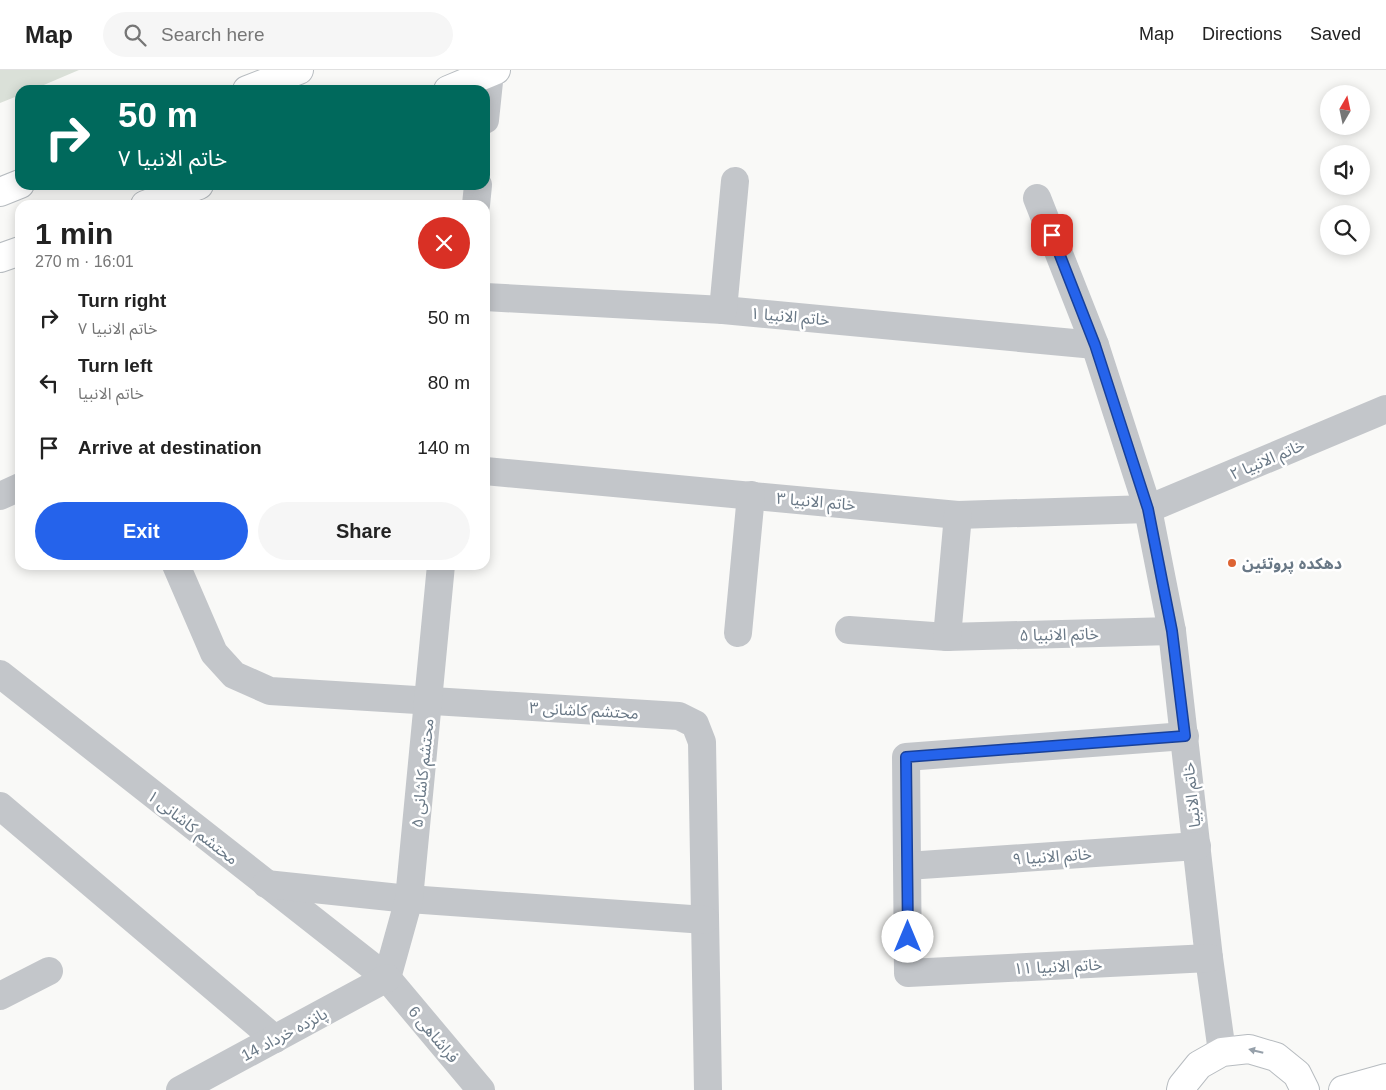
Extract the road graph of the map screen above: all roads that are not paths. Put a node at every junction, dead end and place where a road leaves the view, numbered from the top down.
1 (299, 70) edge
2 (493, 71) edge
3 (260, 85) edge
4 (460, 85) edge
5 (490, 89) edge
6 (735, 181) dead end
7 (15, 186) edge
8 (186, 190) edge
9 (0, 192) edge
10 (1038, 198) dead end
11 (158, 200) edge
12 (15, 253) edge
13 (0, 258) edge
14 (490, 297) edge
15 (723, 310) junction
16 (1095, 345) junction
17 (1386, 410) edge
18 (490, 471) edge
19 (15, 489) edge
20 (751, 495) junction
21 (0, 496) edge
22 (1148, 509) junction
23 (958, 514) junction
24 (183, 570) edge
25 (441, 570) edge
26 (849, 630) dead end
27 (1172, 631) junction
28 (738, 633) dead end
29 (947, 636) junction
30 (5, 689) edge
31 (429, 700) junction
32 (1185, 736) junction
33 (0, 806) edge
34 (1197, 846) junction
35 (907, 866) junction
36 (266, 884) junction
37 (409, 899) junction
38 (705, 920) junction
39 (1209, 958) junction
40 (49, 971) dead end
41 (388, 978) junction
42 (0, 996) edge
43 (275, 1039) junction
44 (1222, 1052) junction
45 (1386, 1078) edge
46 (197, 1087) edge
47 (481, 1090) edge
48 (708, 1090) edge
49 (1181, 1090) edge
50 (1305, 1090) edge
51 (1343, 1090) edge

1 - 3 main road
2 - 4 main road
2 - 5 street
6 - 15 street
7 - 9 main road
8 - 11 main road
10 - 16 street, خاتم الانبیا
12 - 13 main road
14 - 15 street, خاتم الانبیا ۱
15 - 16 street, خاتم الانبیا ۱
16 - 22 street, خاتم الانبیا
17 - 22 street, خاتم الانبیا ۲
18 - 20 street, خاتم الانبیا ۳
19 - 21 street
20 - 23 street, خاتم الانبیا ۳
20 - 28 street
22 - 23 street, خاتم الانبیا ۳
22 - 27 street, خاتم الانبیا
23 - 29 street
24 - 31 street, محتشم کاشانی ۳
25 - 31 street, محتشم کاشانی ۵
26 - 29 street, خاتم الانبیا ۵
27 - 29 street, خاتم الانبیا ۵
27 - 32 street, خاتم الانبیا
30 - 36 street, محتشم کاشانی ۱
31 - 37 street, محتشم کاشانی ۵
31 - 38 street, محتشم کاشانی ۳
32 - 34 street, خاتم الانبیا
32 - 35 street
33 - 43 street
34 - 35 street, خاتم الانبیا ۹
34 - 39 street, خاتم الانبیا
35 - 39 street, خاتم الانبیا ۱۱
36 - 37 street
36 - 41 street, محتشم کاشانی ۱
37 - 38 street
37 - 41 street, محتشم کاشانی ۵
38 - 48 street, محتشم کاشانی ۳
39 - 44 street, خاتم الانبیا
40 - 42 street
41 - 43 street, پانزده خرداد 14
41 - 47 street, فراشاهی 6
43 - 46 street, پانزده خرداد 14
44 - 49 main road
50 -> 44 main road
45 - 51 main road

